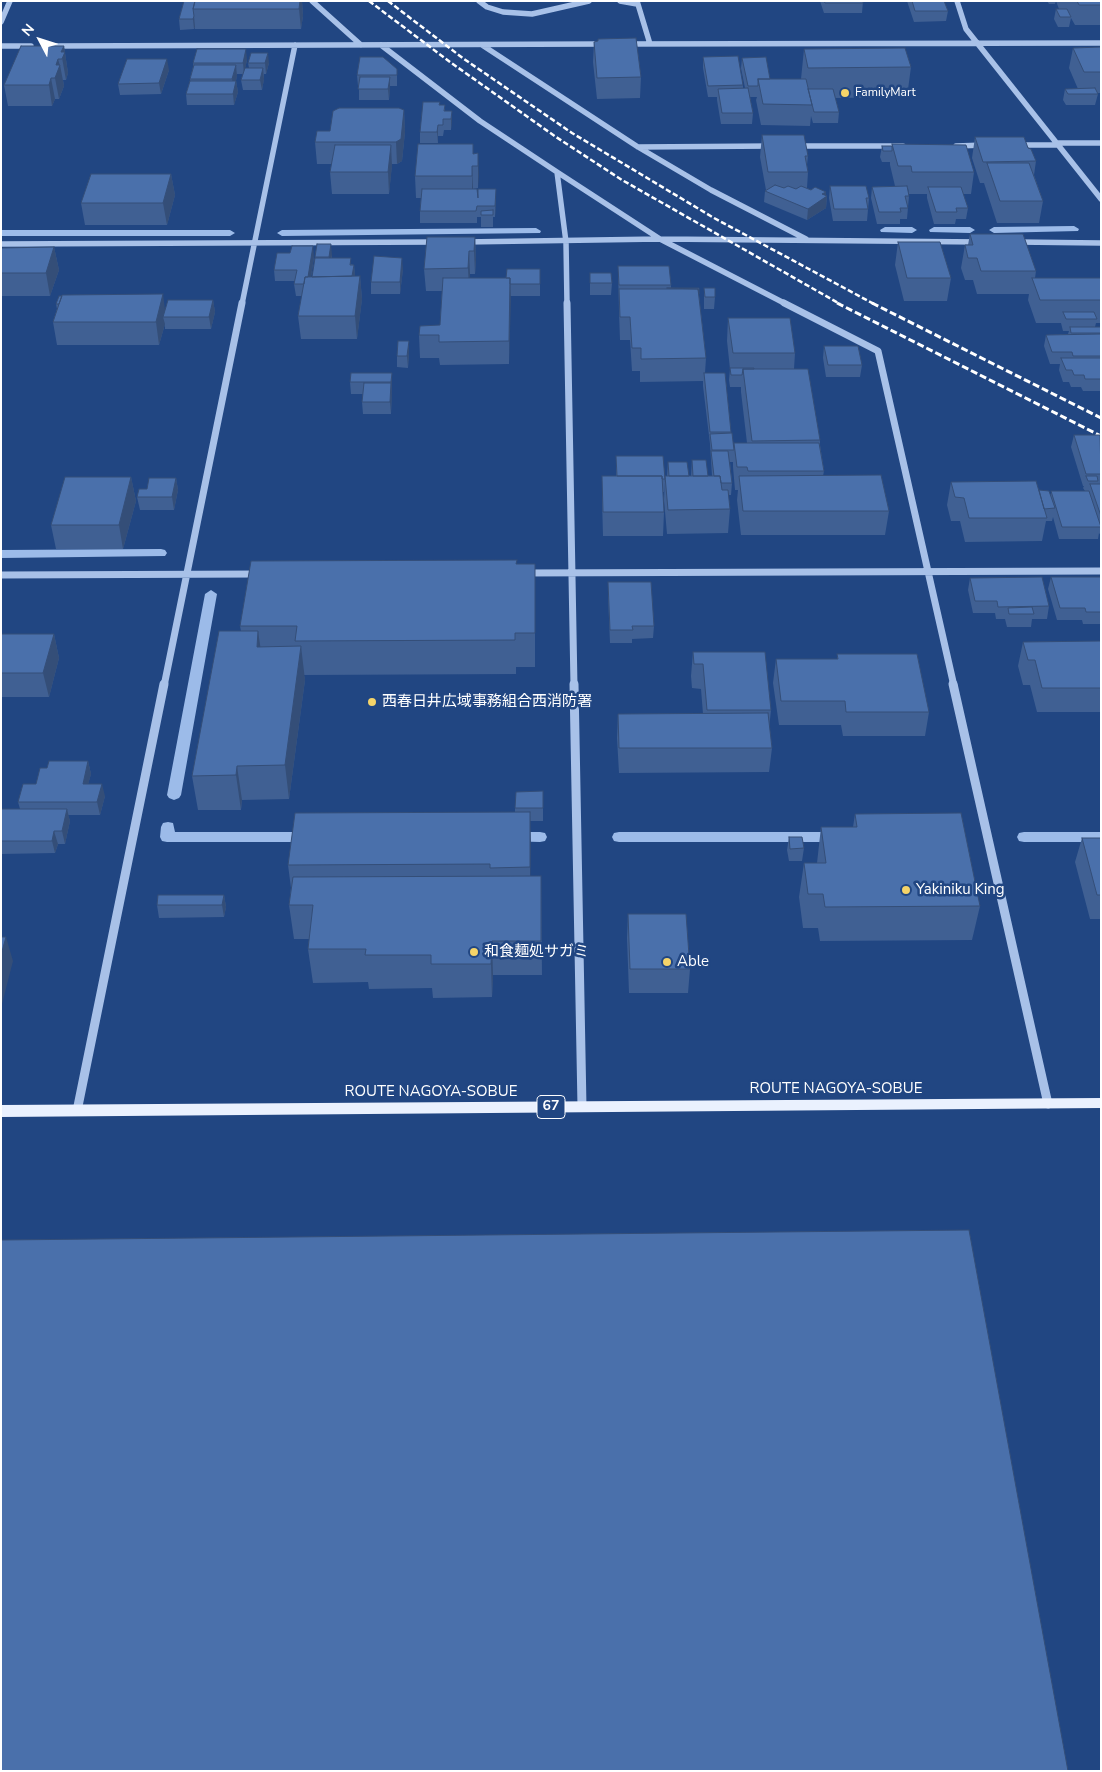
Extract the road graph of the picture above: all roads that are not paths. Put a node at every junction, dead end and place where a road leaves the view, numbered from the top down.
1 (10, 1) edge
2 (312, 1) edge
3 (479, 1) edge
4 (589, 1) edge
5 (620, 1) edge
6 (956, 1) edge
7 (637, 2) edge
8 (1, 22) edge
9 (978, 43) junction
10 (1101, 43) edge
11 (610, 44) edge
12 (620, 44) edge
13 (650, 44) junction
14 (294, 45) junction
15 (361, 45) junction
16 (381, 45) junction
17 (482, 45) junction
18 (1, 46) edge
19 (38, 46) edge
20 (48, 46) edge
21 (1101, 143) edge
22 (1057, 144) junction
23 (989, 145) edge
24 (1008, 145) edge
25 (782, 146) edge
26 (792, 146) edge
27 (909, 146) edge
28 (949, 146) edge
29 (638, 147) junction
30 (557, 172) junction
31 (1101, 199) edge
32 (660, 239) junction
33 (809, 240) junction
34 (449, 242) edge
35 (459, 242) edge
36 (566, 242) junction
37 (984, 242) edge
38 (1013, 242) edge
39 (255, 243) junction
40 (1101, 243) edge
41 (1, 244) edge
42 (928, 572) junction
43 (1101, 572) edge
44 (513, 573) edge
45 (572, 573) junction
46 (187, 574) junction
47 (266, 574) edge
48 (1, 575) edge
49 (1101, 1103) edge
50 (1048, 1104) junction
51 (582, 1107) junction
52 (1, 1111) edge
53 (78, 1111) junction

1 - 8 street
2 - 15 street
3 - 4 street
5 - 7 street
6 - 9 street
7 - 13 street
9 - 10 street
9 - 13 street
9 - 22 street
11 - 17 street
12 - 13 street
14 - 15 street
14 - 20 street
14 - 39 street
15 - 16 street
16 - 17 street
16 - 30 street
17 - 29 street
18 - 19 street
21 - 22 street
22 - 24 street
22 - 31 street
23 - 28 street
25 - 29 street
26 - 27 street
29 - 33 street
30 - 32 street
30 - 36 street
32 - 33 street
32 - 36 street
32 - 42 street
33 - 37 street
34 - 39 street
35 - 36 street
36 - 45 street
38 - 40 street
39 - 41 street
39 - 46 street
42 - 43 street
42 - 45 street
42 - 50 street
44 - 45 street
45 - 51 street
46 - 47 street
46 - 48 street
46 - 53 street
49 - 50 main road, ROUTE NAGOYA-SOBUE / 67
50 - 51 main road, ROUTE NAGOYA-SOBUE / 67
51 - 53 main road, ROUTE NAGOYA-SOBUE / 67
52 - 53 main road, ROUTE NAGOYA-SOBUE / 67

